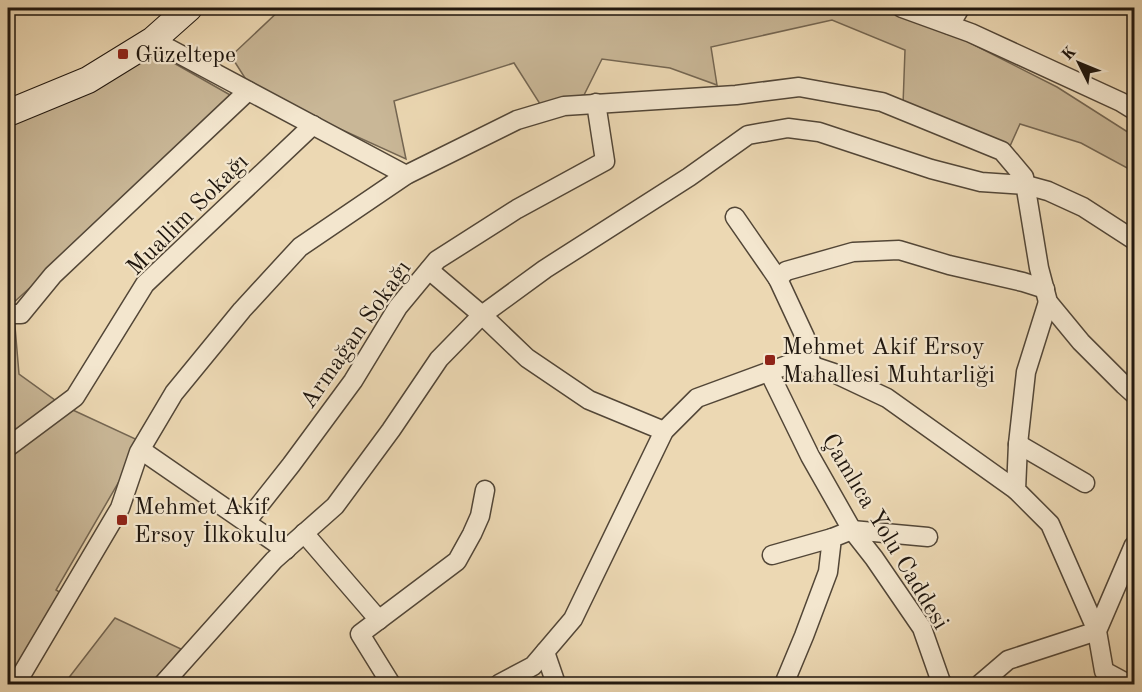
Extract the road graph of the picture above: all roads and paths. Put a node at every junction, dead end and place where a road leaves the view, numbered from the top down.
1 (189, 8) edge
2 (902, 8) edge
3 (960, 8) edge
4 (950, 25) junction
5 (153, 40) junction
6 (248, 91) junction
7 (596, 103) junction
8 (1130, 104) edge
9 (8, 110) edge
10 (313, 125) junction
11 (406, 175) junction
12 (1026, 185) junction
13 (735, 217) dead end
14 (1134, 239) edge
15 (429, 270) junction
16 (778, 279) junction
17 (1046, 296) junction
18 (8, 314) edge
19 (482, 315) junction
20 (812, 366) junction
21 (769, 372) junction
22 (1134, 394) edge
23 (664, 431) junction
24 (1018, 444) junction
25 (8, 447) edge
26 (141, 450) junction
27 (1085, 483) dead end
28 (484, 490) dead end
29 (1016, 490) junction
30 (246, 522) junction
31 (852, 530) junction
32 (304, 533) junction
33 (928, 537) dead end
34 (832, 538) junction
35 (1134, 545) edge
36 (286, 550) junction
37 (772, 555) dead end
38 (379, 620) junction
39 (1097, 631) junction
40 (545, 652) junction
41 (16, 684) edge
42 (163, 684) edge
43 (391, 684) edge
44 (499, 684) edge
45 (556, 684) edge
46 (784, 684) edge
47 (943, 684) edge
48 (980, 684) edge
49 (1128, 684) edge

1 - 5 main road
2 - 4 street
3 - 4 street
4 - 8 street
5 - 6 street
5 - 9 main road
6 - 10 street
6 - 18 street
7 - 11 street
7 - 12 street
7 - 15 street, Armağan Sokağı
10 - 11 street
10 - 25 street, Muallim Sokağı
11 - 26 street
12 - 14 street
12 - 17 street
12 - 19 street
13 - 16 street
15 - 19 street
15 - 30 street, Armağan Sokağı
16 - 17 street
16 - 20 street
17 - 22 street
17 - 24 street
19 - 23 street
19 - 32 street
20 - 21 street
20 - 29 street
21 - 23 street
21 - 31 street, Çamlıca Yolu Caddesi
23 - 40 street
24 - 27 street
24 - 29 street
26 - 30 street
26 - 41 street
28 - 38 street
29 - 39 street
30 - 36 street
31 - 33 street
31 - 34 street
31 - 47 street, Çamlıca Yolu Caddesi
32 - 36 street
32 - 38 street
34 - 37 street
34 - 46 street
35 - 39 street
36 - 42 street
38 - 43 street
39 - 48 street
39 - 49 street
40 - 44 street
40 - 45 street

